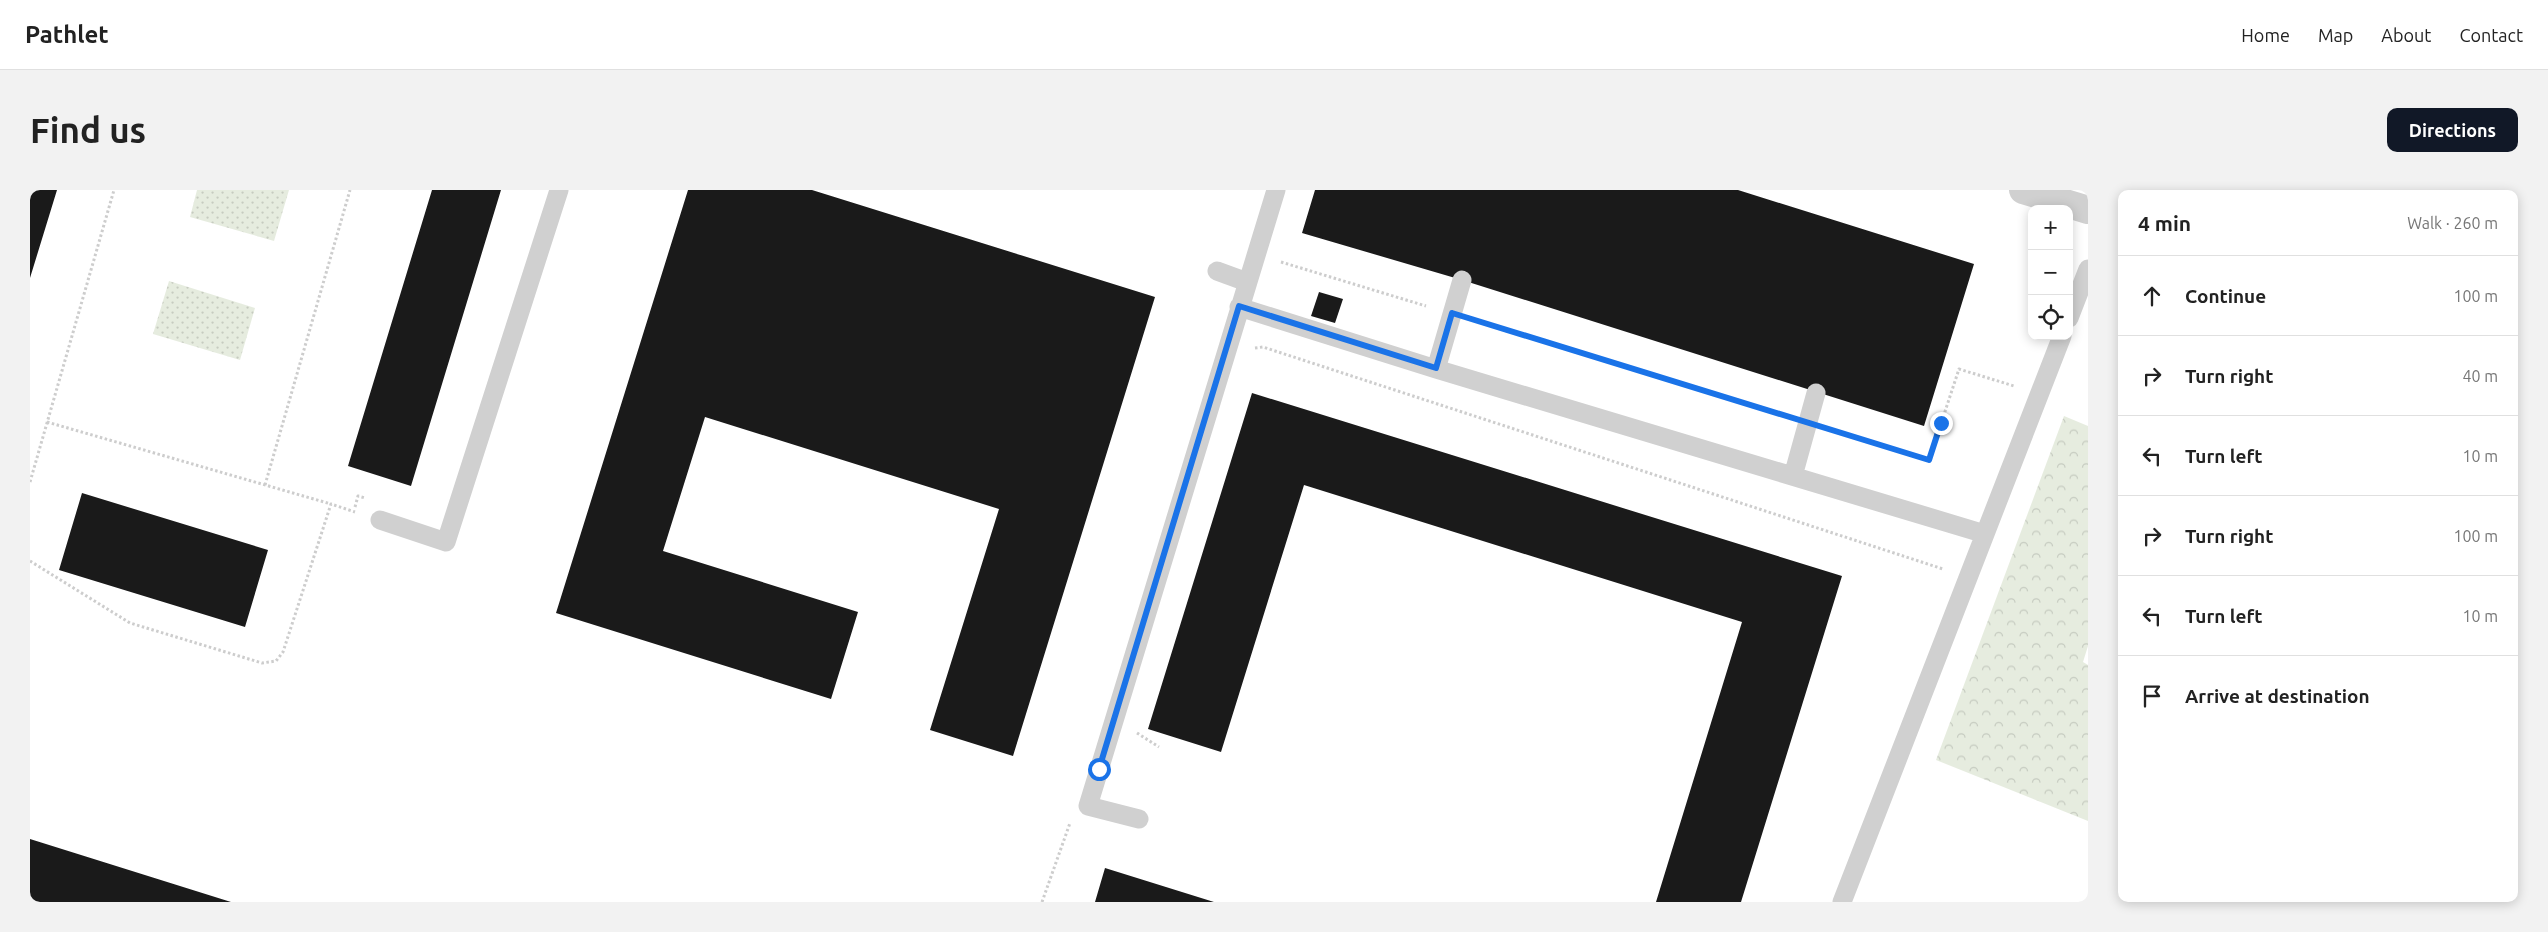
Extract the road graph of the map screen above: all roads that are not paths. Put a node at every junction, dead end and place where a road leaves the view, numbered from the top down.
1 (560, 190) edge
2 (1276, 190) edge
3 (2023, 190) edge
4 (2088, 210) edge
5 (2088, 269) edge
6 (1217, 271) dead end
7 (1462, 280) dead end
8 (1247, 282) junction
9 (1239, 306) junction
10 (2073, 308) edge
11 (2060, 340) edge
12 (1436, 368) junction
13 (1816, 393) dead end
14 (1793, 476) junction
15 (380, 520) road end
16 (1985, 534) junction
17 (1139, 819) dead end
18 (1842, 902) edge

1 - 15 lane
2 - 8 lane
3 - 4 street
5 - 10 lane
6 - 8 lane
7 - 12 lane
8 - 9 lane
9 - 12 lane
9 - 17 lane
11 - 16 lane
12 - 14 lane
13 - 14 lane
14 - 16 lane
16 - 18 lane

